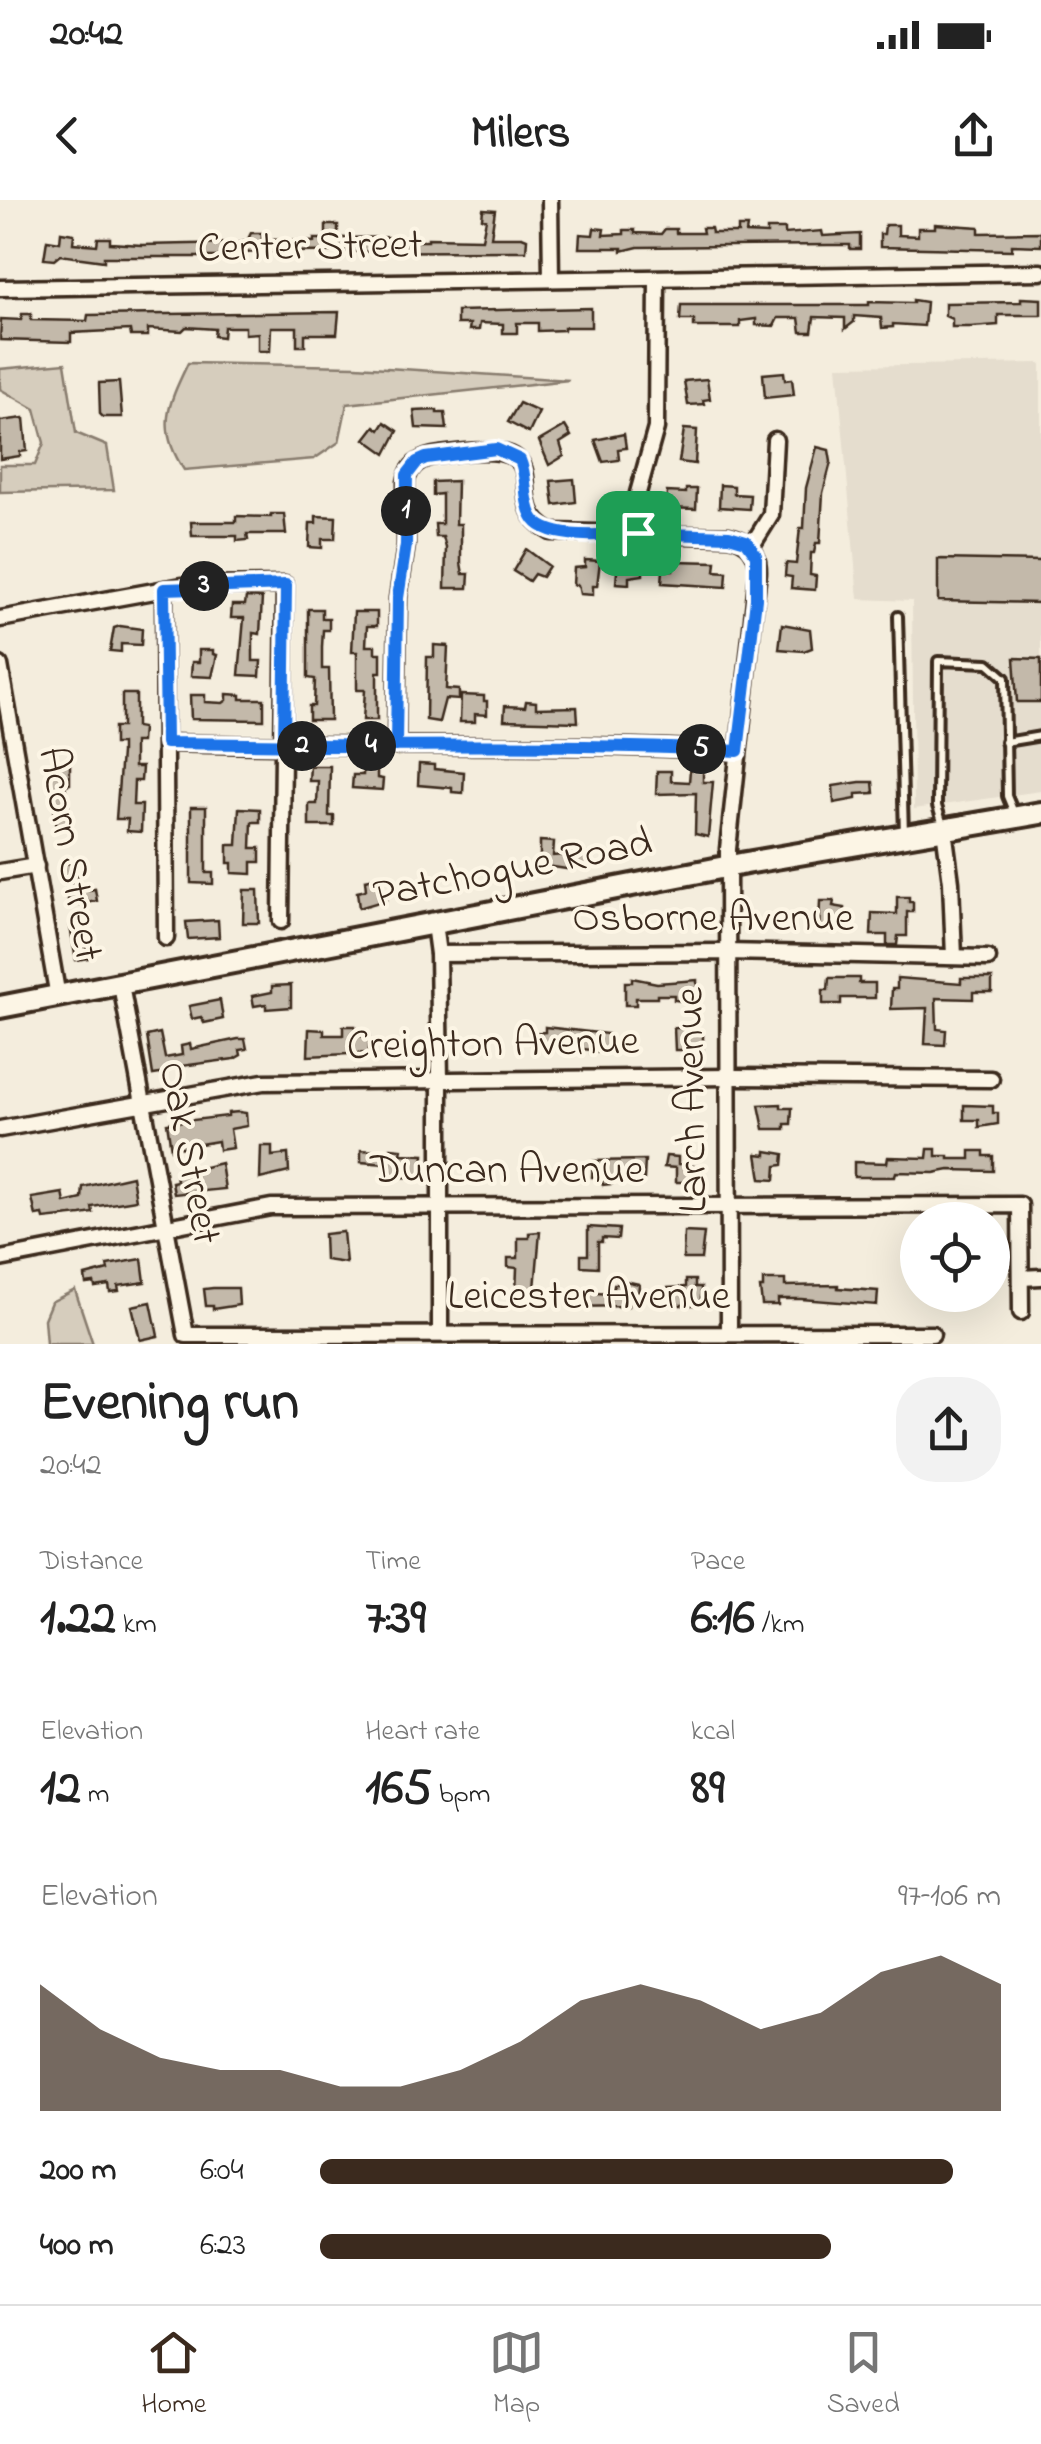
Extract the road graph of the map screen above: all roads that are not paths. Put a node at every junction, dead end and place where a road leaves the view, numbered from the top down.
1 (550, 200) edge
2 (1041, 272) edge
3 (657, 279) junction
4 (552, 280) junction
5 (0, 288) edge
6 (775, 440) dead end
7 (638, 533) junction
8 (751, 547) junction
9 (164, 589) junction
10 (898, 616) dead end
11 (0, 619) edge
12 (0, 665) edge
13 (1041, 736) edge
14 (7, 740) edge
15 (1005, 742) junction
16 (166, 743) junction
17 (284, 746) junction
18 (396, 746) junction
19 (738, 751) junction
20 (1041, 813) edge
21 (1016, 817) junction
22 (944, 829) junction
23 (904, 836) junction
24 (36, 866) junction
25 (727, 867) junction
26 (0, 872) edge
27 (281, 921) dead end
28 (434, 924) junction
29 (166, 938) dead end
30 (726, 952) junction
31 (438, 954) junction
32 (954, 957) junction
33 (988, 958) dead end
34 (120, 985) junction
35 (58, 997) junction
36 (0, 1007) edge
37 (730, 1078) junction
38 (440, 1080) junction
39 (991, 1080) dead end
40 (142, 1104) junction
41 (0, 1129) edge
42 (729, 1205) junction
43 (440, 1206) junction
44 (167, 1228) junction
45 (0, 1258) edge
46 (1041, 1277) edge
47 (1021, 1278) junction
48 (1021, 1312) dead end
49 (729, 1332) junction
50 (440, 1333) junction
51 (932, 1334) dead end
52 (186, 1335) joint
53 (815, 1338) edge
54 (360, 1339) edge

1 - 4 street
2 - 3 street, Center Street
3 - 4 street, Center Street
3 - 7 street
4 - 5 street, Center Street
6 - 8 street
7 - 8 street
7 - 18 street
8 - 19 street, Larch Avenue
9 - 11 street
9 - 16 street
9 - 17 street
10 - 23 lane
12 - 14 street, Acorn Street
13 - 15 lane
14 - 24 street, Acorn Street
15 - 21 lane
15 - 22 lane
16 - 17 street
16 - 29 street
17 - 18 street
17 - 27 street
18 - 19 street
19 - 25 street, Larch Avenue
20 - 21 main road, Patchogue Road
21 - 22 main road, Patchogue Road
22 - 23 main road, Patchogue Road
22 - 32 street
23 - 25 main road, Patchogue Road
24 - 26 street
24 - 35 street, Acorn Street
25 - 28 main road, Patchogue Road
25 - 30 street, Larch Avenue
28 - 31 street
28 - 34 main road, Patchogue Road
30 - 31 street, Osborne Avenue
30 - 32 street, Osborne Avenue
30 - 37 street, Larch Avenue
31 - 38 street
32 - 33 street, Osborne Avenue
34 - 35 main road, Patchogue Road
34 - 40 street, Oak Street
35 - 36 main road, Patchogue Road
37 - 38 street, Creighton Avenue
37 - 39 street, Creighton Avenue
37 - 42 street, Larch Avenue
38 - 40 street, Creighton Avenue
38 - 43 street
40 - 41 street, Creighton Avenue
40 - 44 street, Oak Street
42 - 43 street, Duncan Avenue
42 - 47 street, Duncan Avenue
42 - 49 street, Larch Avenue
43 - 44 street, Duncan Avenue
43 - 50 street
44 - 45 street, Duncan Avenue
44 - 52 street, Oak Street
46 - 47 street
47 - 48 street
49 - 50 street, Leicester Avenue
49 - 53 street, Leicester Avenue
50 - 54 street, Leicester Avenue
51 - 53 street, Leicester Avenue
52 - 54 street, Leicester Avenue

